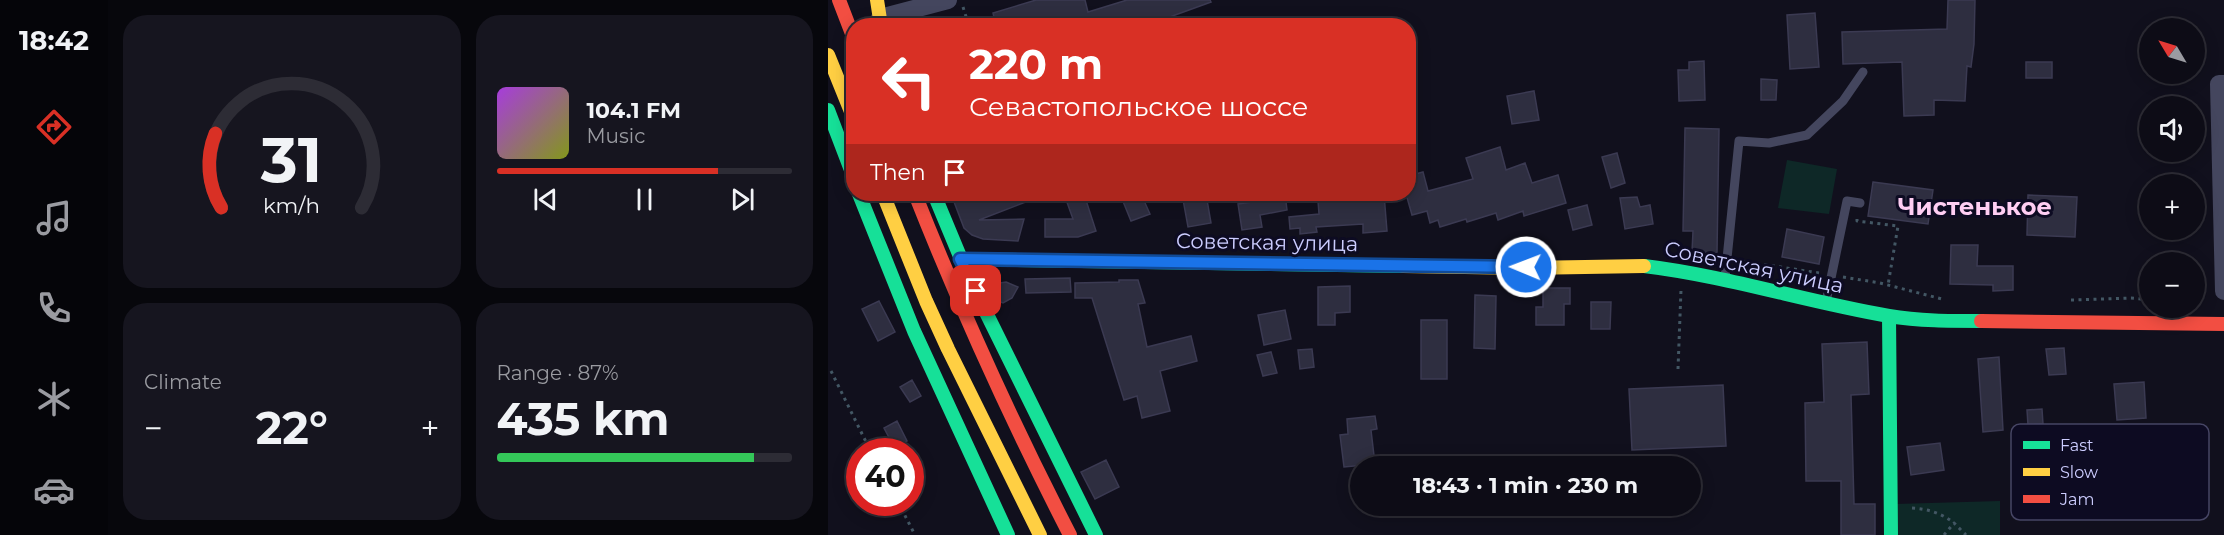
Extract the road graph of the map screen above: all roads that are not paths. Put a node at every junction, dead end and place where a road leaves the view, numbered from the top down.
1 (839, 0) edge
2 (948, 0) edge
3 (879, 14) edge
4 (846, 18) edge
5 (828, 55) edge
6 (1863, 72) dead end
7 (2224, 84) edge
8 (846, 99) edge
9 (828, 110) edge
10 (846, 157) edge
11 (862, 201) edge
12 (886, 201) edge
13 (918, 201) edge
14 (937, 201) edge
15 (1860, 203) road end
16 (951, 237) junction
17 (960, 259) junction
18 (987, 260) junction
19 (969, 278) junction
20 (1725, 280) junction
21 (2224, 291) edge
22 (1826, 304) junction
23 (1867, 312) junction
24 (1889, 316) junction
25 (1906, 318) junction
26 (2224, 320) edge
27 (1889, 337) junction
28 (1008, 535) edge
29 (1040, 535) edge
30 (1070, 535) edge
31 (1096, 535) edge
32 (1891, 535) edge

1 - 4 main road
2 - 3 street
5 - 8 main road
6 - 20 lane
7 - 21 street
9 - 10 main road
11 - 28 main road
12 - 29 main road
13 - 30 main road
14 - 16 main road
15 - 22 lane
16 - 17 main road
16 - 18 main road
17 - 18 main road, Советская улица
17 - 19 main road
18 - 19 main road
18 - 20 main road, Советская улица
19 - 31 main road
20 - 22 main road, Советская улица
22 - 23 main road, Советская улица
23 - 24 main road, Советская улица
23 - 27 main road
24 - 25 main road, Советская улица
24 - 27 main road
25 - 26 main road, Советская улица
25 - 27 main road
27 - 32 main road

